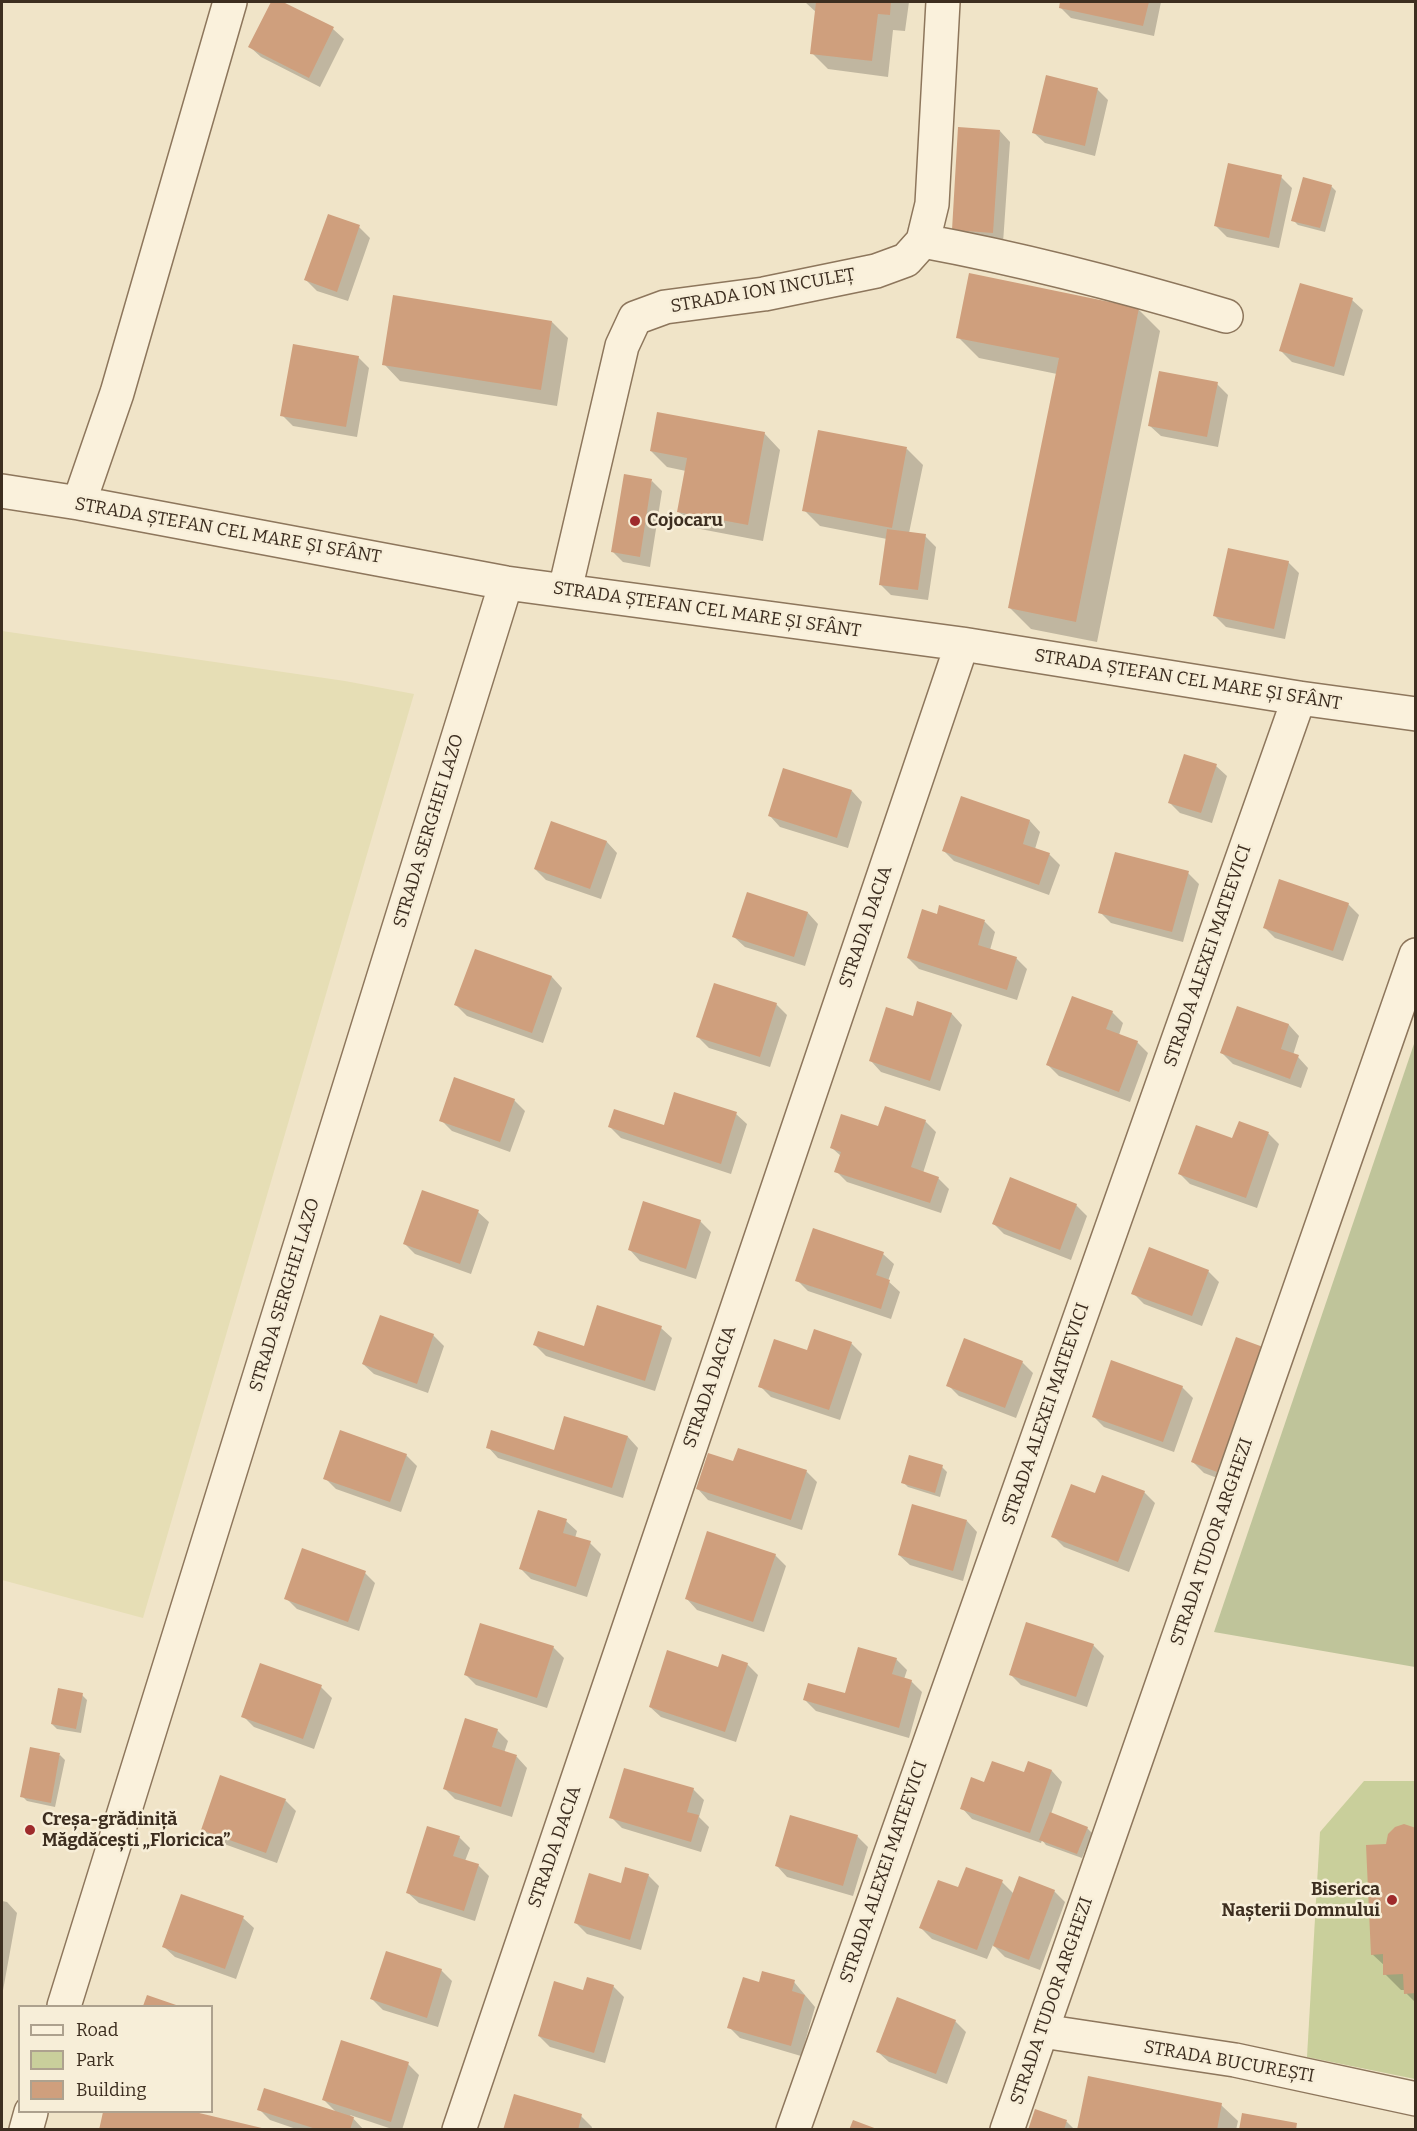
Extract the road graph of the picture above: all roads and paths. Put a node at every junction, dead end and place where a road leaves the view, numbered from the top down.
1 (230, 2) edge
2 (943, 2) edge
3 (923, 241) junction
4 (1226, 316) dead end
5 (2, 491) edge
6 (79, 503) junction
7 (506, 583) junction
8 (566, 590) junction
9 (962, 644) junction
10 (1299, 698) junction
11 (1416, 714) edge
12 (1416, 955) edge
13 (65, 2005) edge
14 (1042, 2031) junction
15 (1416, 2099) edge
16 (31, 2113) edge
17 (26, 2130) edge
18 (459, 2130) edge
19 (794, 2130) edge
20 (1007, 2130) edge

1 - 6 street
2 - 3 street
3 - 4 street
3 - 8 street, STRADA ION INCULEȚ
5 - 6 street, STRADA ȘTEFAN CEL MARE ȘI SFÂNT
6 - 7 street, STRADA ȘTEFAN CEL MARE ȘI SFÂNT
7 - 8 street, STRADA ȘTEFAN CEL MARE ȘI SFÂNT
7 - 13 street, STRADA SERGHEI LAZO
8 - 9 street, STRADA ȘTEFAN CEL MARE ȘI SFÂNT
9 - 10 street, STRADA ȘTEFAN CEL MARE ȘI SFÂNT
9 - 18 street, STRADA DACIA
10 - 11 street, STRADA ȘTEFAN CEL MARE ȘI SFÂNT
10 - 19 street, STRADA ALEXEI MATEEVICI
12 - 14 street, STRADA TUDOR ARGHEZI
14 - 15 street, STRADA BUCUREȘTI
14 - 20 street, STRADA TUDOR ARGHEZI
16 - 17 street

